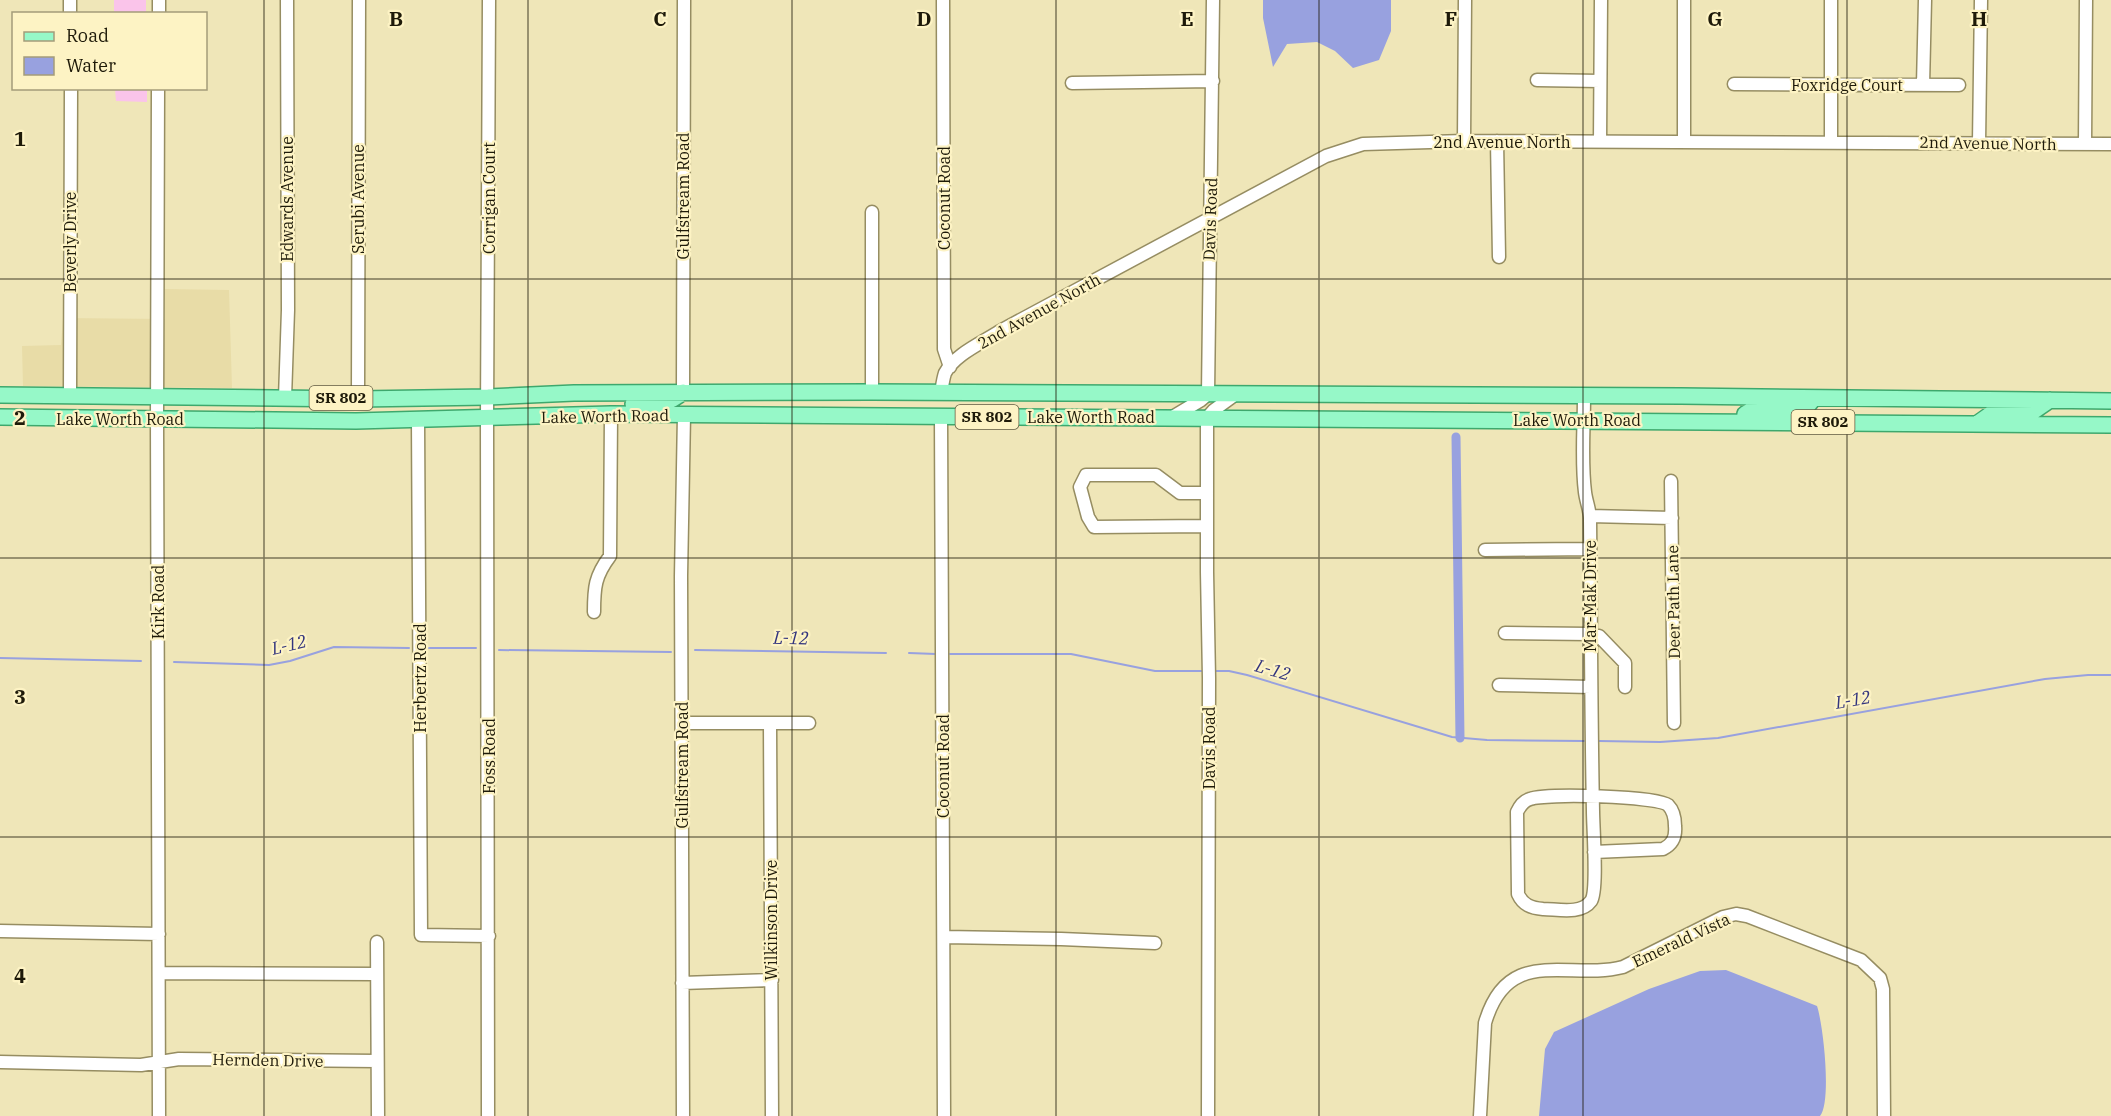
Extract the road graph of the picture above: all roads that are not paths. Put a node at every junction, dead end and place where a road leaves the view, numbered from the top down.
1 (287, 0) edge
2 (359, 0) edge
3 (489, 0) edge
4 (684, 0) edge
5 (943, 0) edge
6 (1213, 0) edge
7 (1465, 0) edge
8 (1601, 0) edge
9 (1684, 0) edge
10 (1831, 0) edge
11 (1925, 0) edge
12 (1981, 0) edge
13 (2086, 0) edge
14 (1537, 80) dead end
15 (1213, 81) junction
16 (1600, 81) junction
17 (1072, 83) dead end
18 (1734, 84) dead end
19 (1831, 84) junction
20 (1923, 85) junction
21 (1959, 86) dead end
22 (70, 90) edge
23 (158, 90) edge
24 (1464, 141) junction
25 (1497, 141) junction
26 (1600, 142) junction
27 (1684, 142) junction
28 (1831, 143) junction
29 (1978, 143) junction
30 (2085, 144) junction
31 (2111, 144) edge
32 (872, 212) dead end
33 (1211, 216) junction
34 (1499, 257) dead end
35 (950, 367) junction
36 (872, 392) junction
37 (683, 393) junction
38 (753, 393) junction
39 (941, 393) junction
40 (1013, 393) junction
41 (1208, 394) junction
42 (1236, 394) junction
43 (0, 395) edge
44 (70, 396) junction
45 (157, 396) junction
46 (1584, 396) junction
47 (488, 397) junction
48 (285, 398) junction
49 (1814, 398) junction
50 (358, 399) junction
51 (1986, 400) junction
52 (2050, 400) junction
53 (2111, 401) edge
54 (611, 414) junction
55 (684, 415) junction
56 (876, 416) junction
57 (0, 417) edge
58 (941, 417) junction
59 (157, 418) junction
60 (487, 418) junction
61 (1171, 418) junction
62 (1208, 418) junction
63 (418, 420) junction
64 (1584, 420) junction
65 (1743, 421) junction
66 (1929, 423) junction
67 (1978, 423) junction
68 (2111, 425) edge
69 (1671, 481) dead end
70 (1207, 493) junction
71 (1590, 516) junction
72 (1672, 518) junction
73 (1207, 526) junction
74 (1589, 549) junction
75 (1485, 550) dead end
76 (594, 612) dead end
77 (1505, 633) dead end
78 (1590, 634) junction
79 (1499, 685) dead end
80 (1591, 687) junction
81 (1625, 687) dead end
82 (682, 723) junction
83 (770, 723) junction
84 (809, 723) dead end
85 (1674, 723) dead end
86 (1593, 796) junction
87 (1594, 852) junction
88 (0, 931) edge
89 (159, 934) junction
90 (489, 936) junction
91 (944, 937) junction
92 (377, 942) dead end
93 (1155, 943) dead end
94 (159, 973) junction
95 (377, 974) junction
96 (772, 980) junction
97 (682, 982) junction
98 (377, 1061) junction
99 (0, 1062) edge
100 (159, 1062) junction
101 (159, 1116) edge
102 (378, 1116) edge
103 (488, 1116) edge
104 (683, 1116) edge
105 (772, 1116) edge
106 (944, 1116) edge
107 (1208, 1116) edge
108 (1480, 1116) edge
109 (1884, 1116) edge

1 - 48 street, Edwards Avenue
2 - 50 street, Serubi Avenue
3 - 47 street, Corrigan Court
4 - 37 street, Gulfstream Road
5 - 35 street, Coconut Road
6 - 15 street, Davis Road
7 - 24 street
8 - 16 street
9 - 27 street
10 - 19 street
11 - 20 street
12 - 29 street
13 - 30 street
14 - 16 street
15 - 17 street
15 - 33 street, Davis Road
16 - 26 street
18 - 19 street, Foxridge Court
19 - 20 street, Foxridge Court
19 - 28 street
20 - 21 street, Foxridge Court
22 - 44 street, Beverly Drive
23 - 45 street, Kirk Road
24 - 25 street, 2nd Avenue North
24 - 33 street, 2nd Avenue North
25 - 26 street, 2nd Avenue North
25 - 34 street
26 - 27 street, 2nd Avenue North
27 - 28 street, 2nd Avenue North
28 - 29 street, 2nd Avenue North
29 - 30 street, 2nd Avenue North
30 - 31 street, 2nd Avenue North
32 - 36 street
33 - 35 street, 2nd Avenue North
33 - 41 street, Davis Road
35 - 39 street
36 - 38 main road, Lake Worth Road / SR 802
36 - 39 main road, Lake Worth Road / SR 802
37 - 38 main road, Lake Worth Road / SR 802
37 - 47 main road, Lake Worth Road / SR 802
37 - 54 main road
38 - 55 main road
39 - 40 main road, Lake Worth Road / SR 802
39 - 56 main road
40 - 41 main road, Lake Worth Road / SR 802
40 - 58 main road
41 - 42 main road, Lake Worth Road / SR 802
41 - 61 street
42 - 46 main road, Lake Worth Road / SR 802
42 - 62 street
43 - 44 main road, Lake Worth Road / SR 802
44 - 45 main road, Lake Worth Road / SR 802
45 - 48 main road, Lake Worth Road / SR 802
45 - 59 street, Kirk Road
46 - 49 main road, Lake Worth Road / SR 802
46 - 64 street, Mar-Mak Drive
47 - 50 main road, Lake Worth Road / SR 802
47 - 60 street, Foss Road
48 - 50 main road, Lake Worth Road / SR 802
49 - 51 main road, Lake Worth Road / SR 802
49 - 65 main road
51 - 52 main road, Lake Worth Road / SR 802
51 - 66 main road
52 - 53 main road, Lake Worth Road / SR 802
52 - 67 main road
54 - 55 main road, Lake Worth Road / SR 802
54 - 60 main road, Lake Worth Road / SR 802
54 - 76 street
55 - 56 main road, Lake Worth Road / SR 802
55 - 82 street, Gulfstream Road
56 - 58 main road, Lake Worth Road / SR 802
57 - 59 main road, Lake Worth Road / SR 802
58 - 61 main road, Lake Worth Road / SR 802
58 - 91 street, Coconut Road
59 - 63 main road, Lake Worth Road / SR 802
59 - 89 street, Kirk Road
60 - 63 main road, Lake Worth Road / SR 802
60 - 90 street, Foss Road
61 - 62 main road, Lake Worth Road / SR 802
62 - 64 main road, Lake Worth Road / SR 802
62 - 70 street, Davis Road
63 - 90 street, Herbertz Road
64 - 65 main road, Lake Worth Road / SR 802
64 - 71 street, Mar-Mak Drive
65 - 66 main road, Lake Worth Road / SR 802
66 - 67 main road, Lake Worth Road / SR 802
67 - 68 main road, Lake Worth Road / SR 802
69 - 72 street, Deer Path Lane
70 - 73 street, Davis Road
70 - 73 street
71 - 72 street
71 - 74 street, Mar-Mak Drive
72 - 85 street, Deer Path Lane
73 - 107 street, Davis Road
74 - 75 street
74 - 78 street, Mar-Mak Drive
77 - 78 street
78 - 80 street, Mar-Mak Drive
78 - 81 street
79 - 80 street
80 - 86 street, Mar-Mak Drive
82 - 83 street
82 - 97 street, Gulfstream Road
83 - 84 street
83 - 96 street, Wilkinson Drive
86 - 87 street, Mar-Mak Drive
86 - 87 street
86 - 87 street, Mar-Mak Drive
88 - 89 street
89 - 94 street, Kirk Road
90 - 103 street, Foss Road
91 - 93 street
91 - 106 street, Coconut Road
92 - 95 street
94 - 95 street
94 - 100 street, Kirk Road
95 - 98 street
96 - 97 street
96 - 105 street, Wilkinson Drive
97 - 104 street, Gulfstream Road
98 - 100 street, Hernden Drive
98 - 102 street
99 - 100 street, Hernden Drive
100 - 101 street, Kirk Road
108 - 109 street, Emerald Vista

